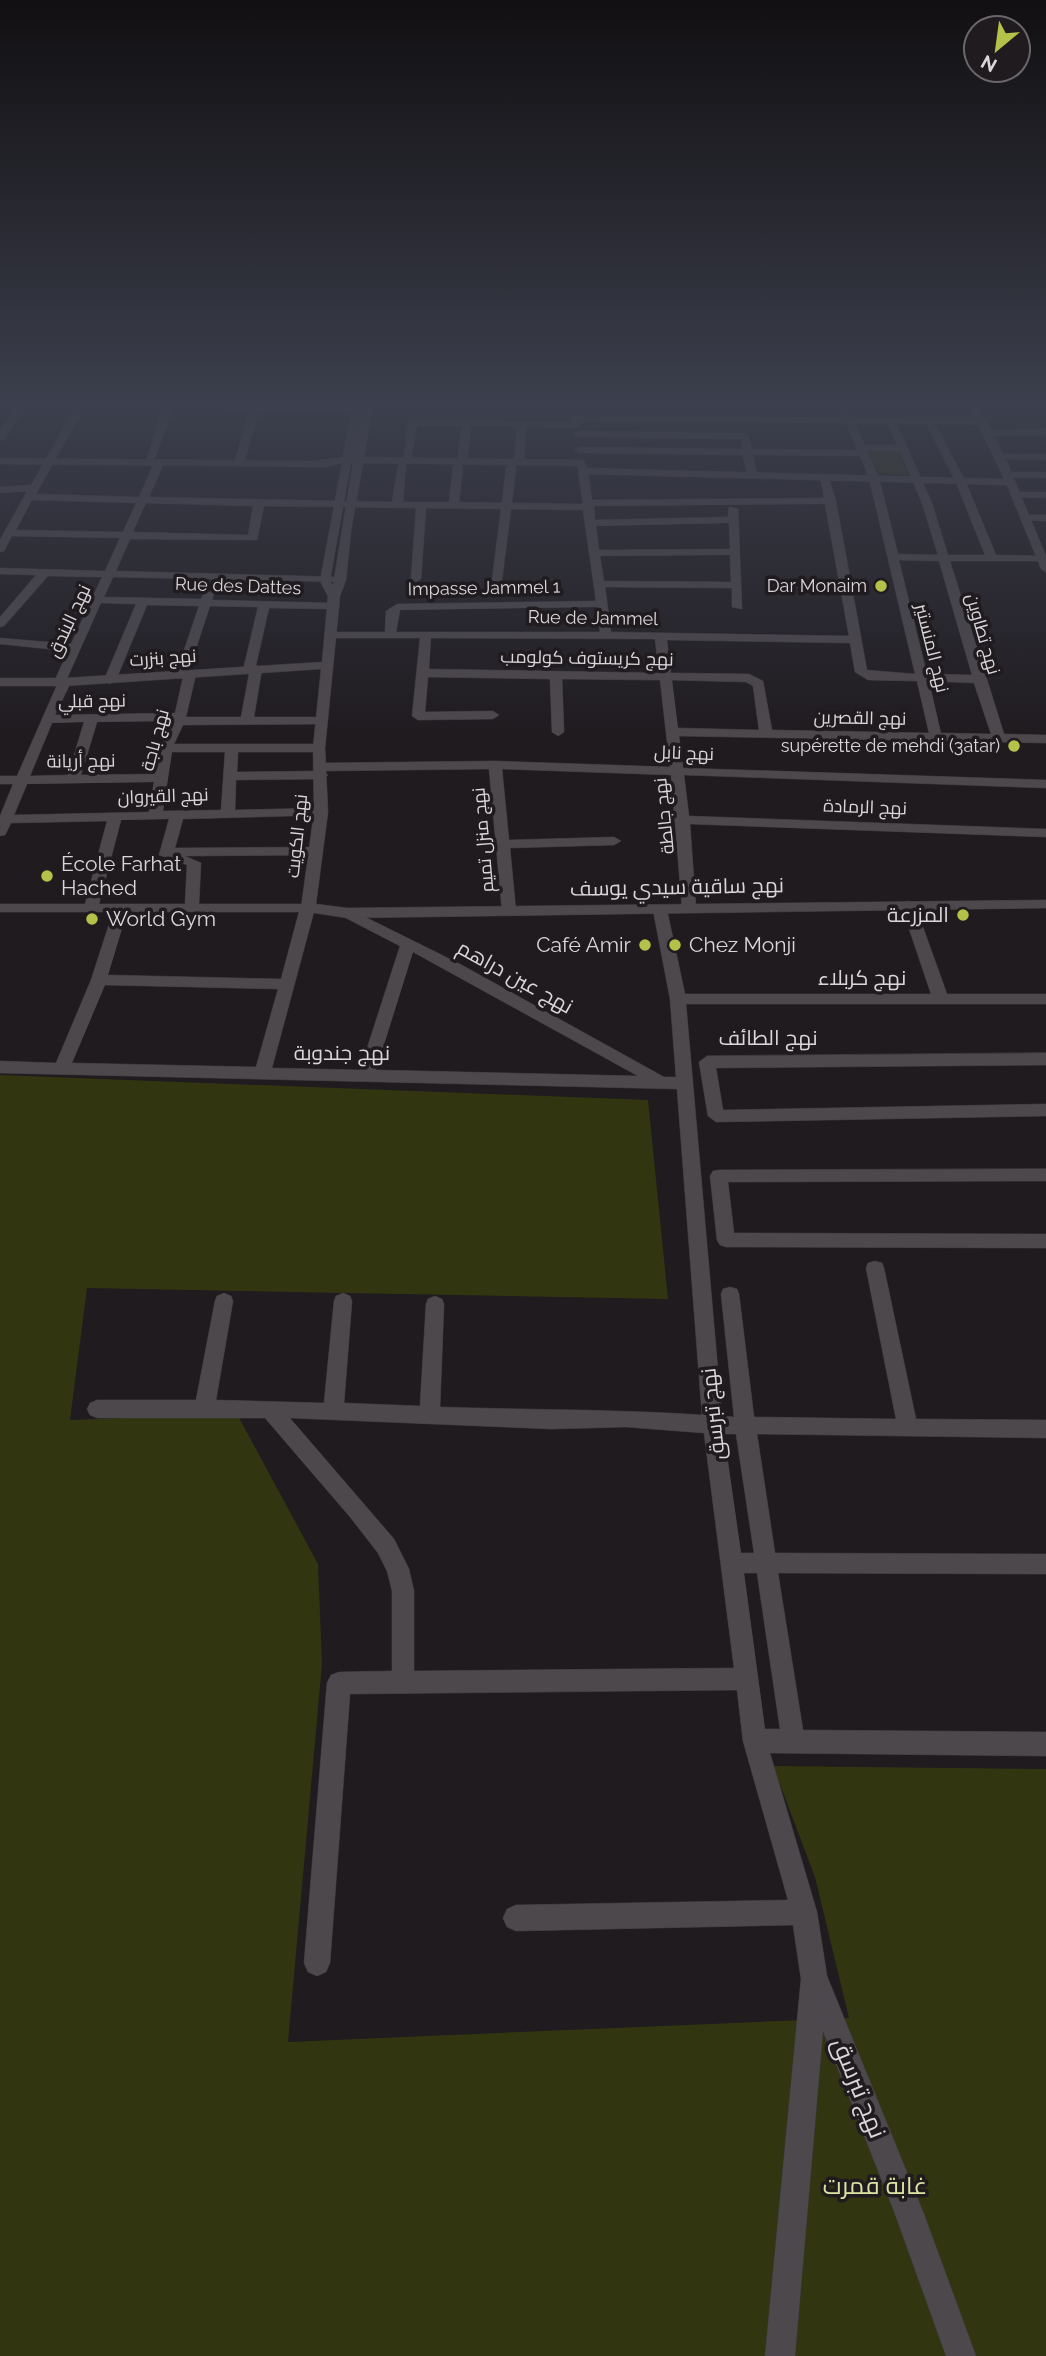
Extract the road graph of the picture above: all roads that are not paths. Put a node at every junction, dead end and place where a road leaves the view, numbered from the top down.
1 (17, 518) edge
2 (135, 518) edge
3 (256, 518) edge
4 (336, 518) edge
5 (349, 518) edge
6 (420, 518) edge
7 (505, 518) edge
8 (591, 518) edge
9 (834, 518) edge
10 (883, 518) edge
11 (930, 518) edge
12 (975, 518) edge
13 (1027, 518) joint
14 (1046, 518) edge
15 (732, 520) joint
16 (592, 523) junction
17 (9, 533) junction
18 (127, 536) junction
19 (0, 549) edge
20 (733, 552) junction
21 (595, 553) junction
22 (891, 557) junction
23 (943, 558) junction
24 (992, 559) junction
25 (1044, 564) edge
26 (0, 571) edge
27 (44, 573) junction
28 (110, 574) junction
29 (212, 577) junction
30 (416, 579) dead end
31 (325, 580) junction
32 (341, 580) junction
33 (497, 580) dead end
34 (599, 584) junction
35 (735, 585) junction
36 (98, 600) junction
37 (143, 601) junction
38 (334, 601) junction
39 (206, 603) junction
40 (602, 604) junction
41 (264, 605) junction
42 (738, 607) dead end
43 (0, 624) edge
44 (331, 635) junction
45 (390, 635) junction
46 (426, 635) junction
47 (606, 635) junction
48 (661, 636) junction
49 (855, 640) junction
50 (0, 641) edge
51 (76, 648) junction
52 (328, 665) junction
53 (253, 670) junction
54 (424, 673) junction
55 (186, 674) junction
56 (556, 675) junction
57 (666, 677) junction
58 (921, 679) junction
59 (976, 679) junction
60 (110, 680) junction
61 (0, 682) edge
62 (62, 682) junction
63 (493, 715) dead end
64 (92, 718) junction
65 (47, 719) junction
66 (179, 719) junction
67 (252, 721) junction
68 (322, 721) junction
69 (558, 732) dead end
70 (673, 732) junction
71 (766, 734) junction
72 (936, 737) junction
73 (999, 738) junction
74 (1046, 739) edge
75 (167, 748) junction
76 (232, 748) junction
77 (253, 748) junction
78 (319, 748) junction
79 (495, 765) junction
80 (677, 770) junction
81 (321, 771) junction
82 (230, 776) junction
83 (163, 778) junction
84 (22, 779) junction
85 (74, 779) junction
86 (0, 780) edge
87 (1046, 784) edge
88 (321, 812) junction
89 (228, 814) junction
90 (177, 815) junction
91 (155, 816) junction
92 (115, 817) junction
93 (683, 820) junction
94 (3, 826) edge
95 (1046, 833) edge
96 (614, 841) dead end
97 (501, 844) junction
98 (316, 851) junction
99 (168, 852) junction
100 (1046, 904) edge
101 (908, 905) junction
102 (192, 907) junction
103 (0, 908) edge
104 (91, 908) junction
105 (309, 908) junction
106 (690, 908) junction
107 (121, 909) junction
108 (660, 910) junction
109 (509, 911) junction
110 (347, 913) junction
111 (408, 944) junction
112 (99, 980) junction
113 (289, 984) junction
114 (678, 999) junction
115 (941, 999) junction
116 (1046, 999) edge
117 (1046, 1059) edge
118 (0, 1067) edge
119 (62, 1067) junction
120 (367, 1073) junction
121 (262, 1074) junction
122 (661, 1082) junction
123 (684, 1083) junction
124 (1046, 1110) edge
125 (1046, 1175) edge
126 (1046, 1241) edge
127 (876, 1268) dead end
128 (730, 1294) dead end
129 (224, 1301) dead end
130 (343, 1301) dead end
131 (435, 1304) dead end
132 (97, 1409) dead end
133 (204, 1409) junction
134 (270, 1409) junction
135 (333, 1413) junction
136 (430, 1416) junction
137 (713, 1425) junction
138 (745, 1425) junction
139 (908, 1427) junction
140 (1046, 1429) edge
141 (766, 1562) junction
142 (731, 1563) junction
143 (1046, 1564) edge
144 (747, 1679) junction
145 (403, 1682) junction
146 (793, 1740) junction
147 (755, 1741) junction
148 (1046, 1744) edge
149 (804, 1912) junction
150 (516, 1918) dead end
151 (317, 1963) dead end
152 (814, 1979) junction
153 (780, 2356) edge
154 (961, 2356) edge

1 - 17 street
2 - 18 street, نهج البندق
3 - 18 street
4 - 31 street
5 - 32 street, نهج الكويت
6 - 30 street
7 - 33 street
8 - 16 street
9 - 49 street
10 - 22 street, نهج المنستير
11 - 23 street, نهج تطاوين
12 - 24 street
13 - 14 street
13 - 25 street
15 - 16 street
15 - 20 street
16 - 21 street
17 - 18 street
17 - 19 street
18 - 28 street, نهج البندق
20 - 21 street
20 - 35 street
21 - 34 street
22 - 23 street
22 - 58 street, نهج المنستير
23 - 24 street
23 - 59 street, نهج تطاوين
24 - 25 street
26 - 27 street
27 - 28 street
27 - 43 street
28 - 29 street
28 - 36 street, نهج البندق
29 - 31 street
29 - 39 street, نهج باجة
31 - 32 street
31 - 38 street
32 - 38 street, نهج الكويت
34 - 35 street
34 - 40 street
35 - 42 street
36 - 37 street, Rue des Dattes
36 - 51 street, نهج البندق
37 - 39 street, Rue des Dattes
37 - 60 street
38 - 41 street, Rue des Dattes
38 - 44 street, نهج الكويت
39 - 41 street, Rue des Dattes
39 - 55 street, نهج باجة
40 - 45 street, Impasse Jammel 1
40 - 47 street
41 - 53 street
44 - 45 street, Rue de Jammel
44 - 52 street, نهج الكويت
45 - 46 street, Rue de Jammel
46 - 47 street, Rue de Jammel
46 - 54 street
47 - 48 street, Rue de Jammel
48 - 49 street, Rue de Jammel
48 - 57 street, نهج جالطة
49 - 58 street
50 - 51 street
51 - 62 street, نهج البندق
52 - 53 street, نهج بنزرت
52 - 68 street, نهج الكويت
53 - 55 street, نهج بنزرت
53 - 67 street
54 - 56 street, نهج كريستوف كولومب
54 - 63 street
55 - 60 street, نهج بنزرت
55 - 66 street, نهج باجة
56 - 57 street, نهج كريستوف كولومب
56 - 69 street
57 - 70 street, نهج جالطة
57 - 71 street, نهج كريستوف كولومب
58 - 59 street
58 - 72 street, نهج المنستير
59 - 73 street, نهج تطاوين
60 - 62 street, نهج بنزرت
61 - 62 street, نهج بنزرت
62 - 65 street, نهج البندق
64 - 65 street, نهج قبلي
64 - 66 street, نهج قبلي
64 - 85 street
65 - 84 street, نهج البندق
66 - 67 street, نهج قبلي
66 - 75 street, نهج باجة
67 - 68 street, نهج قبلي
67 - 77 street
68 - 78 street, نهج الكويت
70 - 71 street, نهج القصرين
70 - 80 street, نهج جالطة
71 - 72 street, نهج القصرين
72 - 73 street, نهج القصرين
73 - 74 street, نهج القصرين
75 - 76 street
75 - 83 street, نهج باجة
76 - 77 street
76 - 82 street
77 - 78 street
78 - 81 street, نهج الكويت
79 - 80 street, نهج نابل
79 - 81 street, نهج نابل
79 - 97 street, نهج منزل تميم
80 - 87 street, نهج نابل
80 - 93 street, نهج جالطة
81 - 82 street, نهج نابل
81 - 88 street, نهج الكويت
82 - 89 street
83 - 85 street, نهج أريانة
83 - 91 street, نهج باجة
84 - 85 street, نهج أريانة
84 - 86 street, نهج أريانة
84 - 94 street, نهج البندق
88 - 89 street, نهج القيروان
88 - 98 street, نهج الكويت
89 - 90 street, نهج القيروان
90 - 91 street, نهج القيروان
90 - 99 street
91 - 92 street, نهج القيروان
92 - 94 street, نهج القيروان
92 - 104 street
93 - 95 street, نهج الرمادة
93 - 106 street, نهج جالطة
96 - 97 street
97 - 109 street, نهج منزل تميم
98 - 99 street
98 - 105 street, نهج الكويت
99 - 102 street
100 - 101 street, نهج ساقية سيدي يوسف
101 - 106 street, نهج ساقية سيدي يوسف
101 - 115 street
102 - 105 street, نهج ساقية سيدي يوسف
102 - 107 street, نهج ساقية سيدي يوسف
103 - 104 street, نهج ساقية سيدي يوسف
104 - 107 street, نهج ساقية سيدي يوسف
105 - 110 street, نهج ساقية سيدي يوسف
105 - 113 street, نهج الكويت
106 - 108 street, نهج ساقية سيدي يوسف
107 - 112 street
108 - 109 street, نهج ساقية سيدي يوسف
108 - 114 street, نهج تبرسق
109 - 110 street, نهج ساقية سيدي يوسف
110 - 111 street, نهج عين دراهم
111 - 120 street
111 - 122 street, نهج عين دراهم
112 - 113 street
112 - 119 street
113 - 121 street, نهج الكويت
114 - 115 street, نهج كربلاء
114 - 123 street, نهج تبرسق
115 - 116 street, نهج كربلاء
117 - 124 street, نهج الطائف
118 - 119 street, نهج جندوبة
119 - 121 street, نهج جندوبة
120 - 121 street, نهج جندوبة
120 - 122 street, نهج جندوبة
122 - 123 street, نهج جندوبة
123 - 137 street, نهج تبرسق
125 - 126 street
127 - 139 street
128 - 138 street
129 - 133 street
130 - 135 street
131 - 136 street
132 - 133 street
133 - 134 street
134 - 135 street
134 - 145 street
135 - 136 street
136 - 137 street
137 - 138 street
137 - 142 street, نهج تبرسق
138 - 139 street
138 - 141 street
139 - 140 street
141 - 142 street
141 - 143 street
141 - 146 street
142 - 144 street, نهج تبرسق
144 - 145 street
144 - 147 street, نهج تبرسق
145 - 151 street
146 - 147 street
146 - 148 street
147 - 149 street, نهج تبرسق
149 - 150 street
149 - 152 street, نهج تبرسق
152 - 153 street
152 - 154 street, نهج تبرسق

